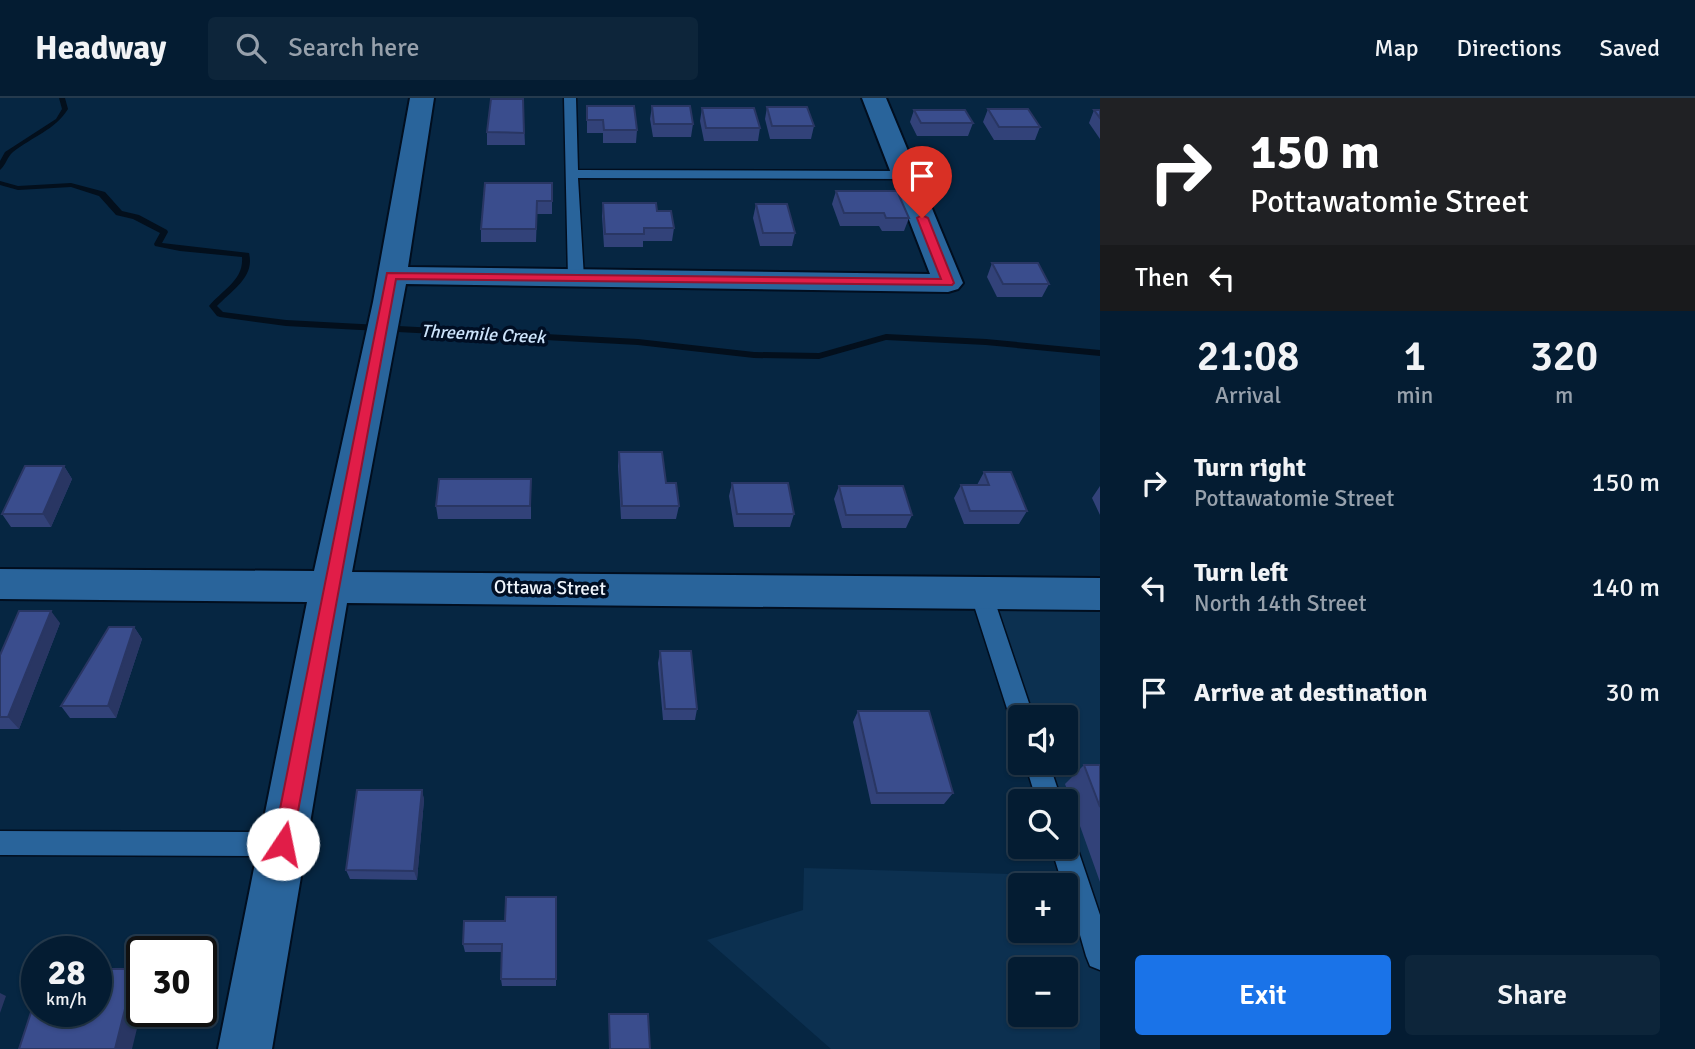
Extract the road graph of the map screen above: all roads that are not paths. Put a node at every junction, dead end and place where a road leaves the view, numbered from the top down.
1 (422, 98) edge
2 (570, 98) edge
3 (874, 98) edge
4 (571, 174) junction
5 (905, 175) junction
6 (576, 278) junction
7 (390, 288) junction
8 (0, 584) edge
9 (330, 586) junction
10 (981, 593) junction
11 (1100, 594) edge
12 (1018, 705) edge
13 (0, 843) edge
14 (283, 844) junction
15 (1068, 859) edge
16 (1100, 956) edge
17 (245, 1049) edge

1 - 7 street
2 - 4 lane
3 - 5 street
4 - 5 lane
4 - 6 lane
5 - 6 street
6 - 7 street
7 - 9 street
8 - 9 street, Ottawa Street
9 - 10 street, Ottawa Street
9 - 14 street
10 - 11 street, Ottawa Street
10 - 12 lane
13 - 14 lane
14 - 17 street
15 - 16 lane

